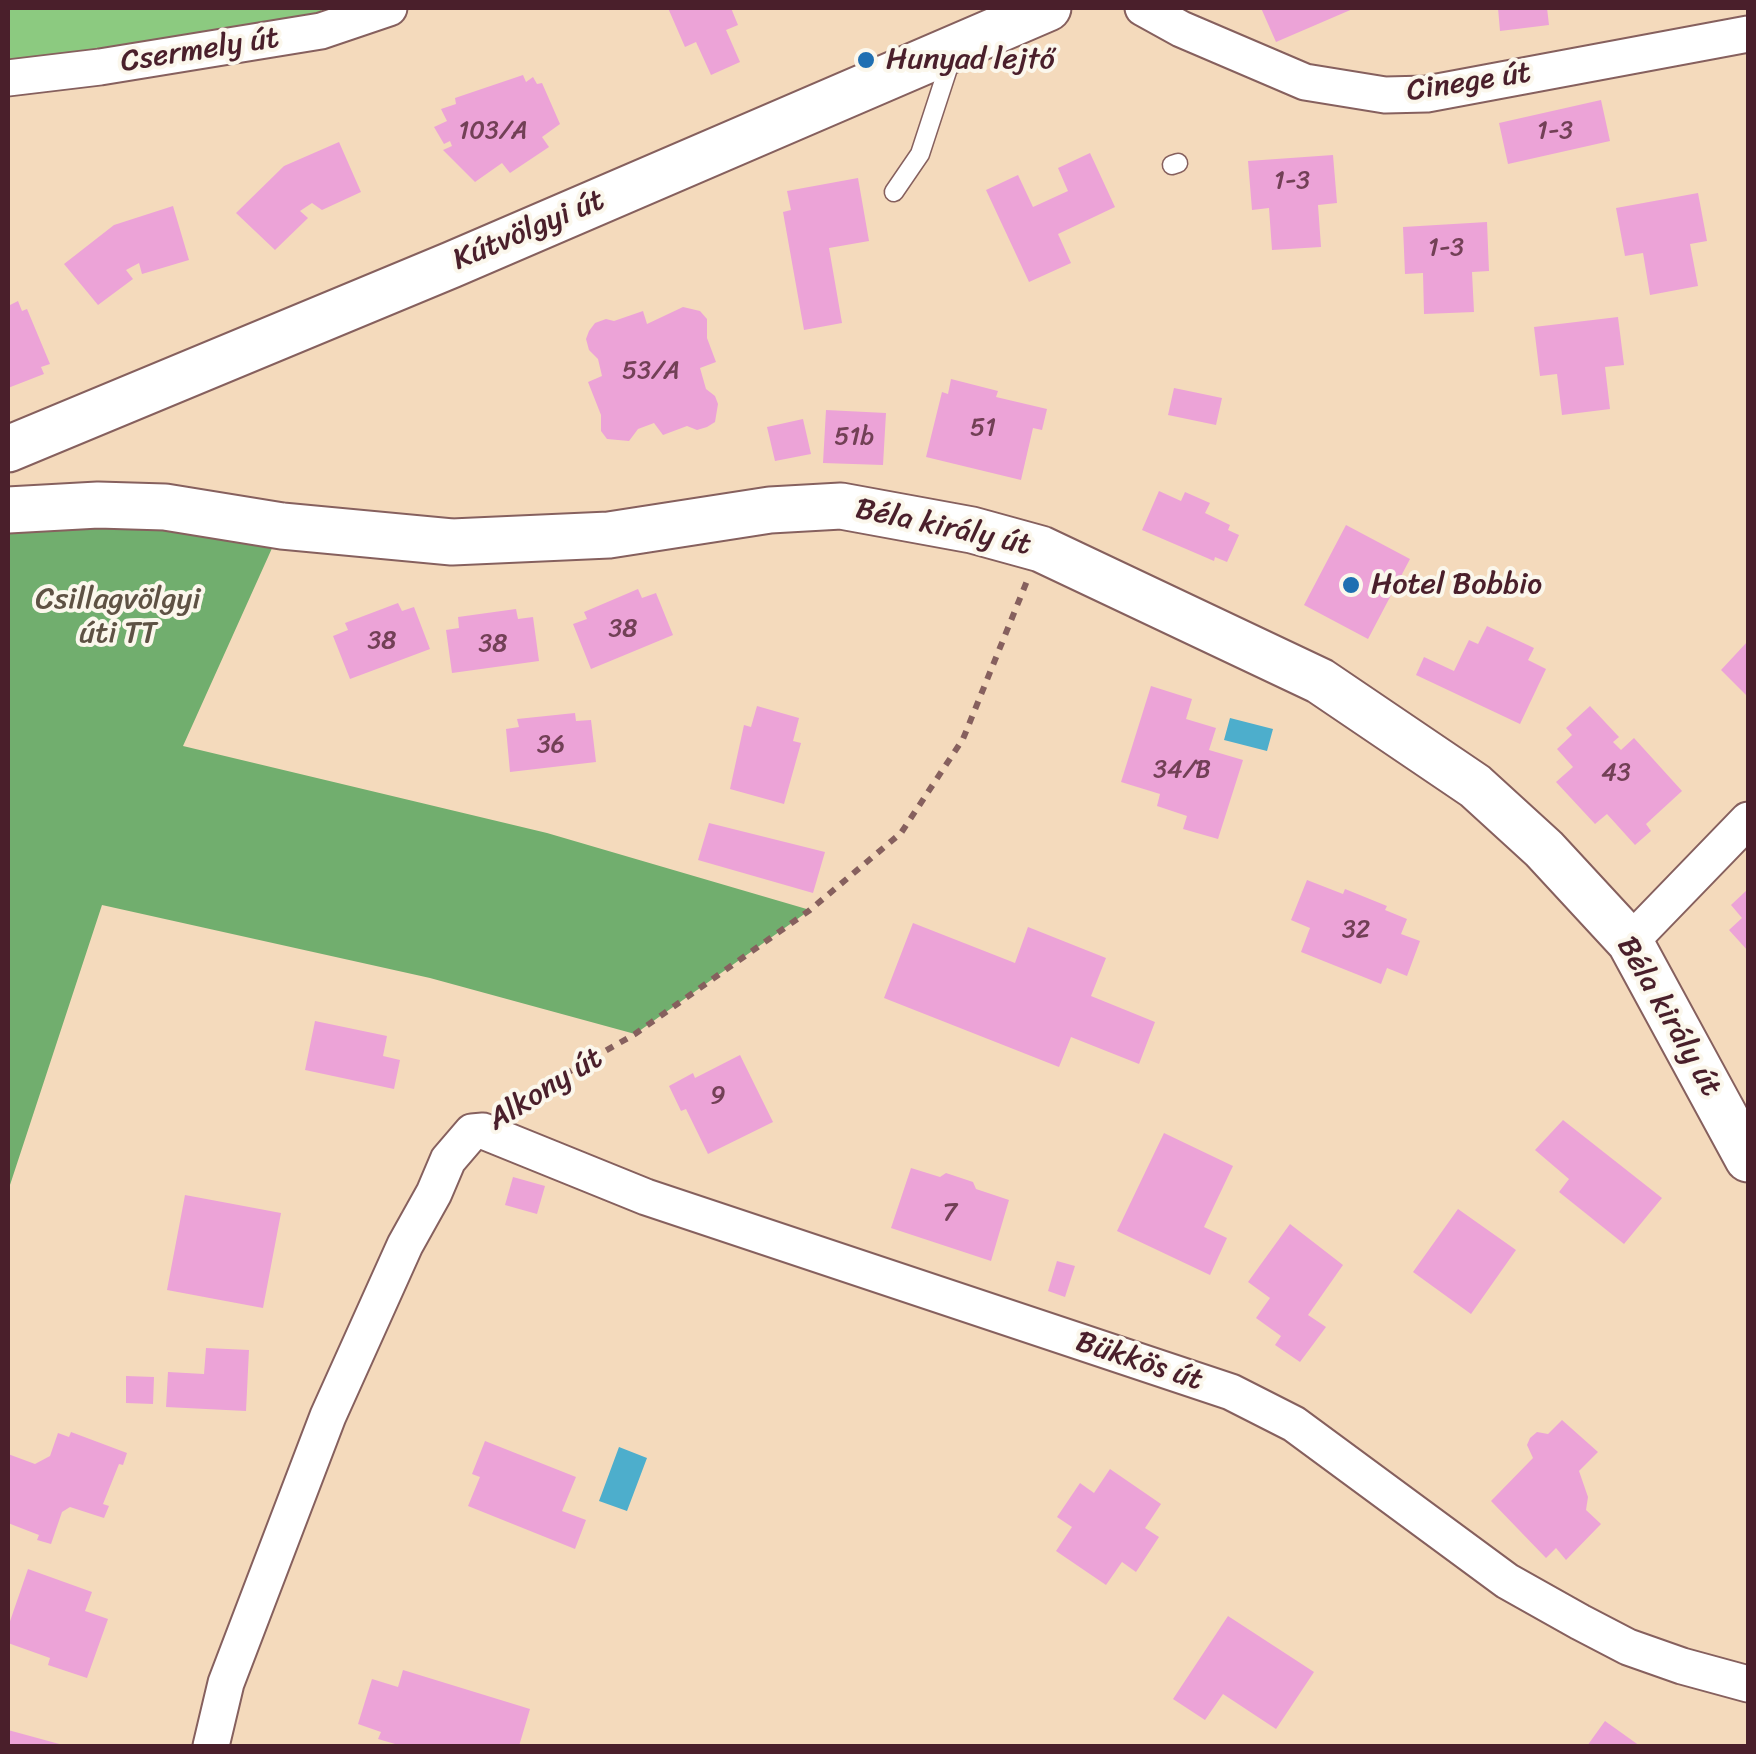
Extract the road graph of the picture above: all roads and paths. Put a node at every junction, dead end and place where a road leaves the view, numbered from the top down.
1 (389, 8) edge
2 (1045, 8) edge
3 (1143, 8) edge
4 (1748, 34) edge
5 (955, 46) junction
6 (8, 78) edge
7 (894, 192) dead end
8 (8, 448) edge
9 (8, 510) edge
10 (1041, 549) junction
11 (1748, 820) edge
12 (1630, 942) junction
13 (483, 1132) junction
14 (1748, 1159) edge
15 (1748, 1684) edge
16 (211, 1746) edge

1 - 6 street, Csermely út
2 - 5 street, Kútvölgyi út
3 - 4 street, Cinege út
5 - 7 lane
5 - 8 street, Kútvölgyi út
9 - 10 street, Béla király út
10 - 12 street, Béla király út
10 - 13 path, Alkony út
11 - 12 street
12 - 14 street, Béla király út
13 - 15 street, Bükkös út
13 - 16 street, Alkony út

